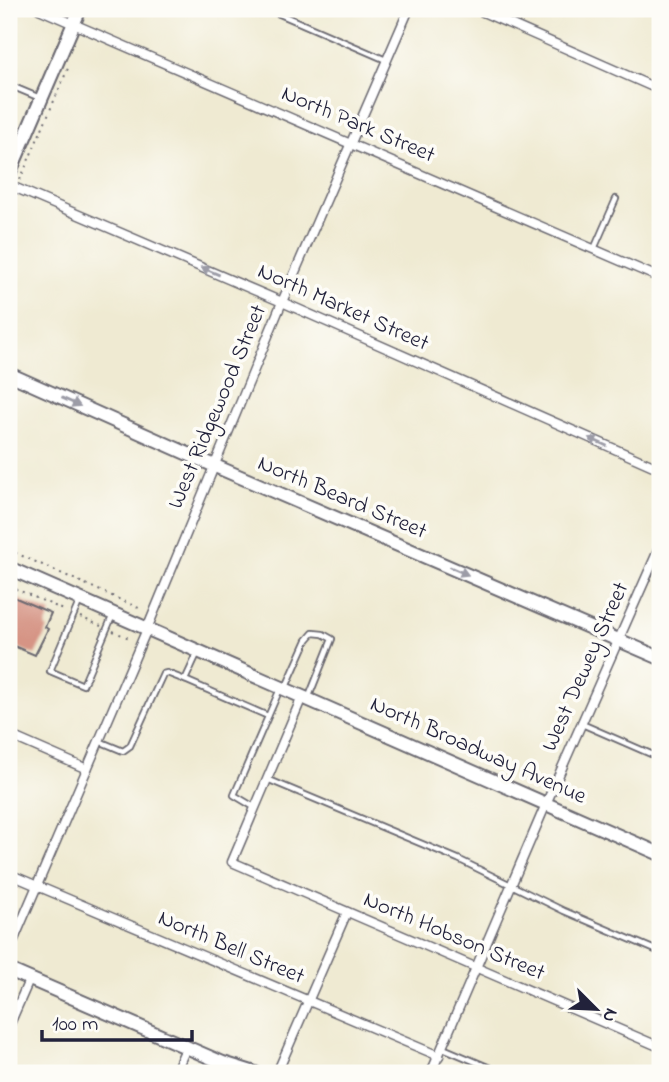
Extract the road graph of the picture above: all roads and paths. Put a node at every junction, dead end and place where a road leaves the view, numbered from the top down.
1 (40, 9) edge
2 (80, 9) edge
3 (268, 9) edge
4 (409, 9) edge
5 (476, 9) edge
6 (74, 24) junction
7 (387, 61) junction
8 (69, 66) dead end
9 (9, 85) edge
10 (660, 90) edge
11 (41, 99) junction
12 (351, 143) junction
13 (9, 174) edge
14 (13, 187) edge
15 (616, 199) dead end
16 (9, 207) edge
17 (594, 249) junction
18 (660, 278) edge
19 (282, 302) junction
20 (9, 374) edge
21 (215, 466) junction
22 (660, 469) edge
23 (660, 546) edge
24 (9, 550) edge
25 (9, 568) edge
26 (80, 600) junction
27 (141, 609) dead end
28 (114, 614) junction
29 (147, 629) junction
30 (619, 640) junction
31 (198, 651) junction
32 (660, 658) edge
33 (186, 680) junction
34 (283, 689) junction
35 (305, 698) junction
36 (268, 716) junction
37 (582, 724) junction
38 (9, 735) edge
39 (99, 741) junction
40 (660, 758) edge
41 (88, 769) junction
42 (267, 779) junction
43 (546, 804) junction
44 (255, 807) junction
45 (660, 854) edge
46 (9, 874) edge
47 (37, 886) junction
48 (511, 886) junction
49 (347, 912) junction
50 (9, 951) edge
51 (660, 952) edge
52 (476, 966) junction
53 (9, 970) edge
54 (30, 978) junction
55 (308, 1002) junction
56 (9, 1026) edge
57 (187, 1046) junction
58 (660, 1047) edge
59 (440, 1052) junction
60 (175, 1073) edge
61 (255, 1073) edge
62 (277, 1073) edge
63 (431, 1073) edge
64 (502, 1073) edge

1 - 6 street, North Park Street
2 - 6 street
3 - 7 lane
4 - 7 street, West Ridgewood Street
5 - 10 street
6 - 11 street
6 - 12 street, North Park Street
7 - 12 street, West Ridgewood Street
8 - 14 path
9 - 11 lane
11 - 13 street
12 - 17 street, North Park Street
12 - 19 street, West Ridgewood Street
14 - 16 path
19 -> 14 street, North Market Street
15 - 17 lane
17 - 18 street, North Park Street
19 - 21 street, West Ridgewood Street
22 -> 19 street, North Market Street
20 -> 21 street, North Beard Street
21 - 29 street, West Ridgewood Street
21 -> 30 street, North Beard Street
23 - 30 street, West Dewey Street
24 - 27 path
25 - 26 street, North Broadway Avenue
26 - 28 street, North Broadway Avenue
26 - 28 lane
28 - 29 street, North Broadway Avenue
29 - 31 street, North Broadway Avenue
29 - 39 street, West Ridgewood Street
30 - 32 street, North Beard Street
30 - 37 street, West Dewey Street
31 - 33 lane
31 - 34 street, North Broadway Avenue
33 - 36 lane
33 - 39 lane
34 - 35 street, North Broadway Avenue
34 - 35 lane
34 - 36 lane
35 - 42 street
35 - 43 street, North Broadway Avenue
36 - 44 lane
37 - 40 lane
37 - 43 street, West Dewey Street
38 - 41 street
39 - 41 street, West Ridgewood Street
41 - 47 street, West Ridgewood Street
42 - 44 street
42 - 48 lane
43 - 45 street, North Broadway Avenue
43 - 48 street, West Dewey Street
44 - 49 street, North Hobson Street
46 - 47 street, North Bell Street
47 - 50 street, West Ridgewood Street
47 - 55 street, North Bell Street
48 - 51 lane
48 - 52 street, West Dewey Street
49 - 52 street, North Hobson Street
49 - 55 street
52 - 58 street, North Hobson Street
52 - 59 street, West Dewey Street
53 - 54 street
54 - 56 street
54 - 57 street
55 - 59 street, North Bell Street
55 - 62 street
57 - 60 street
57 - 61 street
59 - 63 street, West Dewey Street
59 - 64 lane

